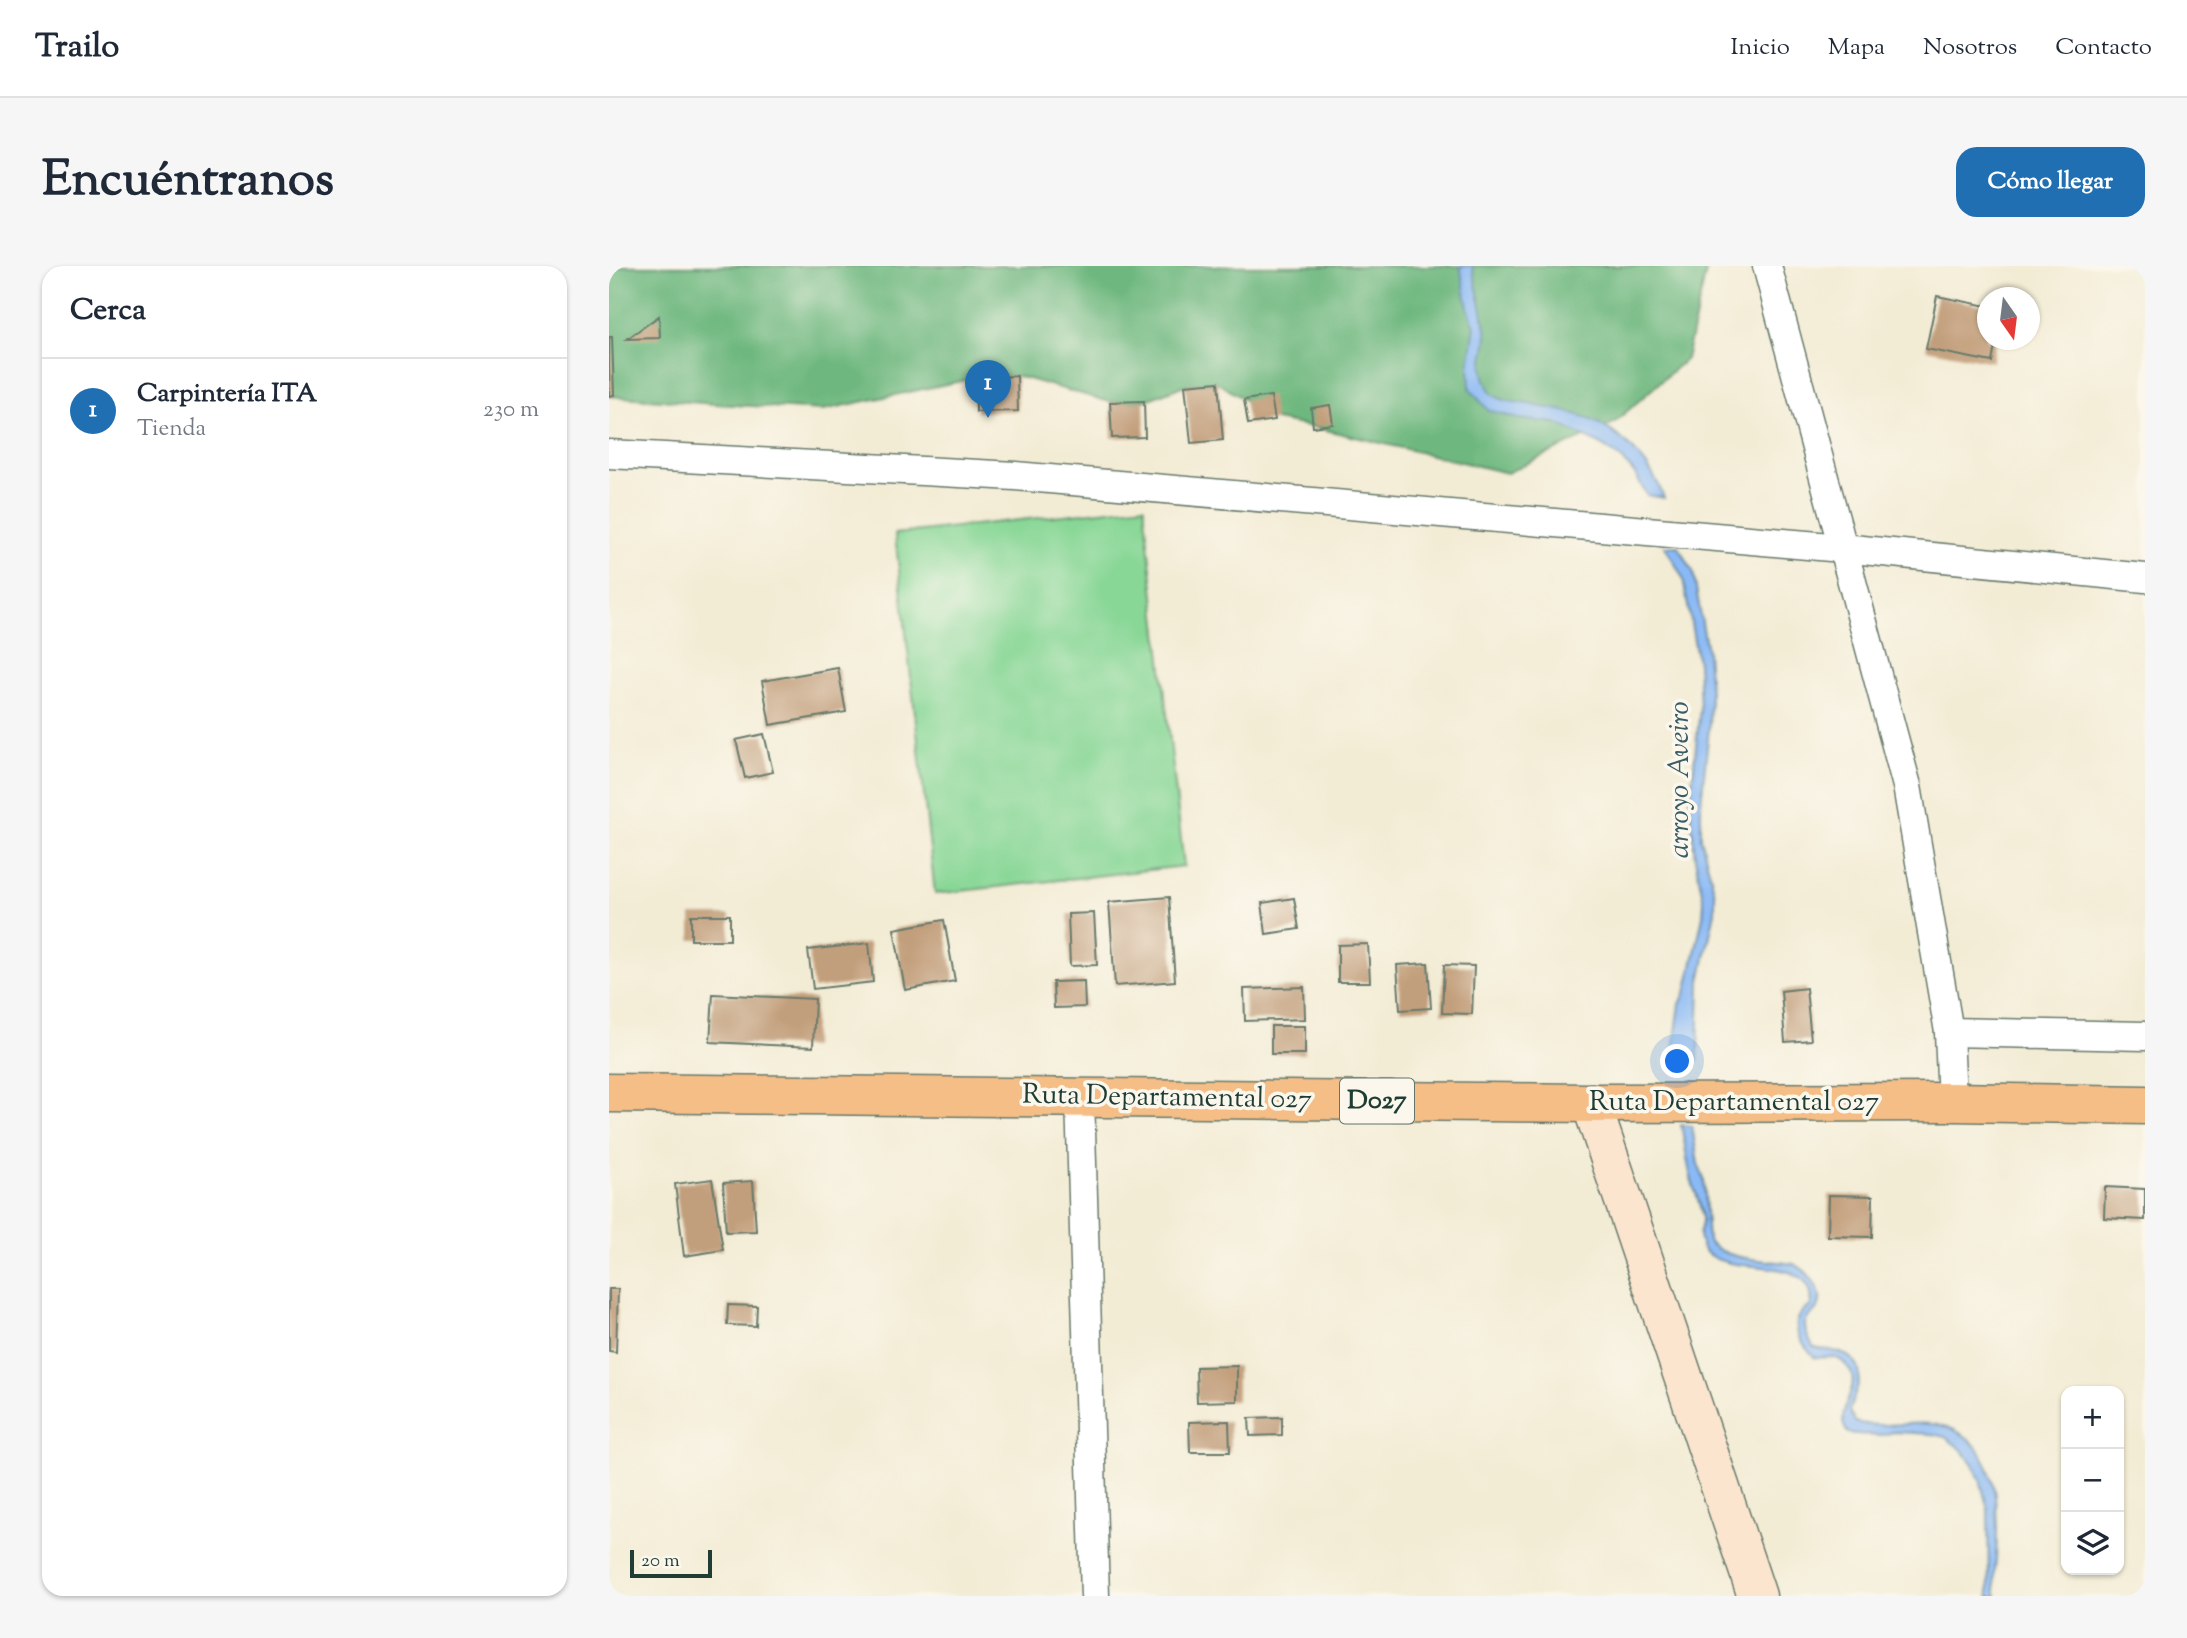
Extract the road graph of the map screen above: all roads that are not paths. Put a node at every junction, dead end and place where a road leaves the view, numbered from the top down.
1 (1767, 266) edge
2 (609, 454) edge
3 (1842, 548) junction
4 (2145, 578) edge
5 (1949, 1032) junction
6 (2145, 1036) edge
7 (609, 1093) edge
8 (1080, 1097) junction
9 (1952, 1102) junction
10 (1591, 1104) junction
11 (2145, 1105) edge
12 (1095, 1596) edge
13 (1757, 1596) edge

1 - 3 street
2 - 3 street
3 - 4 street
3 - 5 street
5 - 6 street
5 - 9 street
7 - 8 main road, Ruta Departamental 027 / D027
8 - 10 main road, Ruta Departamental 027 / D027
8 - 12 street
9 - 10 main road, Ruta Departamental 027 / D027
9 - 11 main road, Ruta Departamental 027 / D027
10 - 13 street

